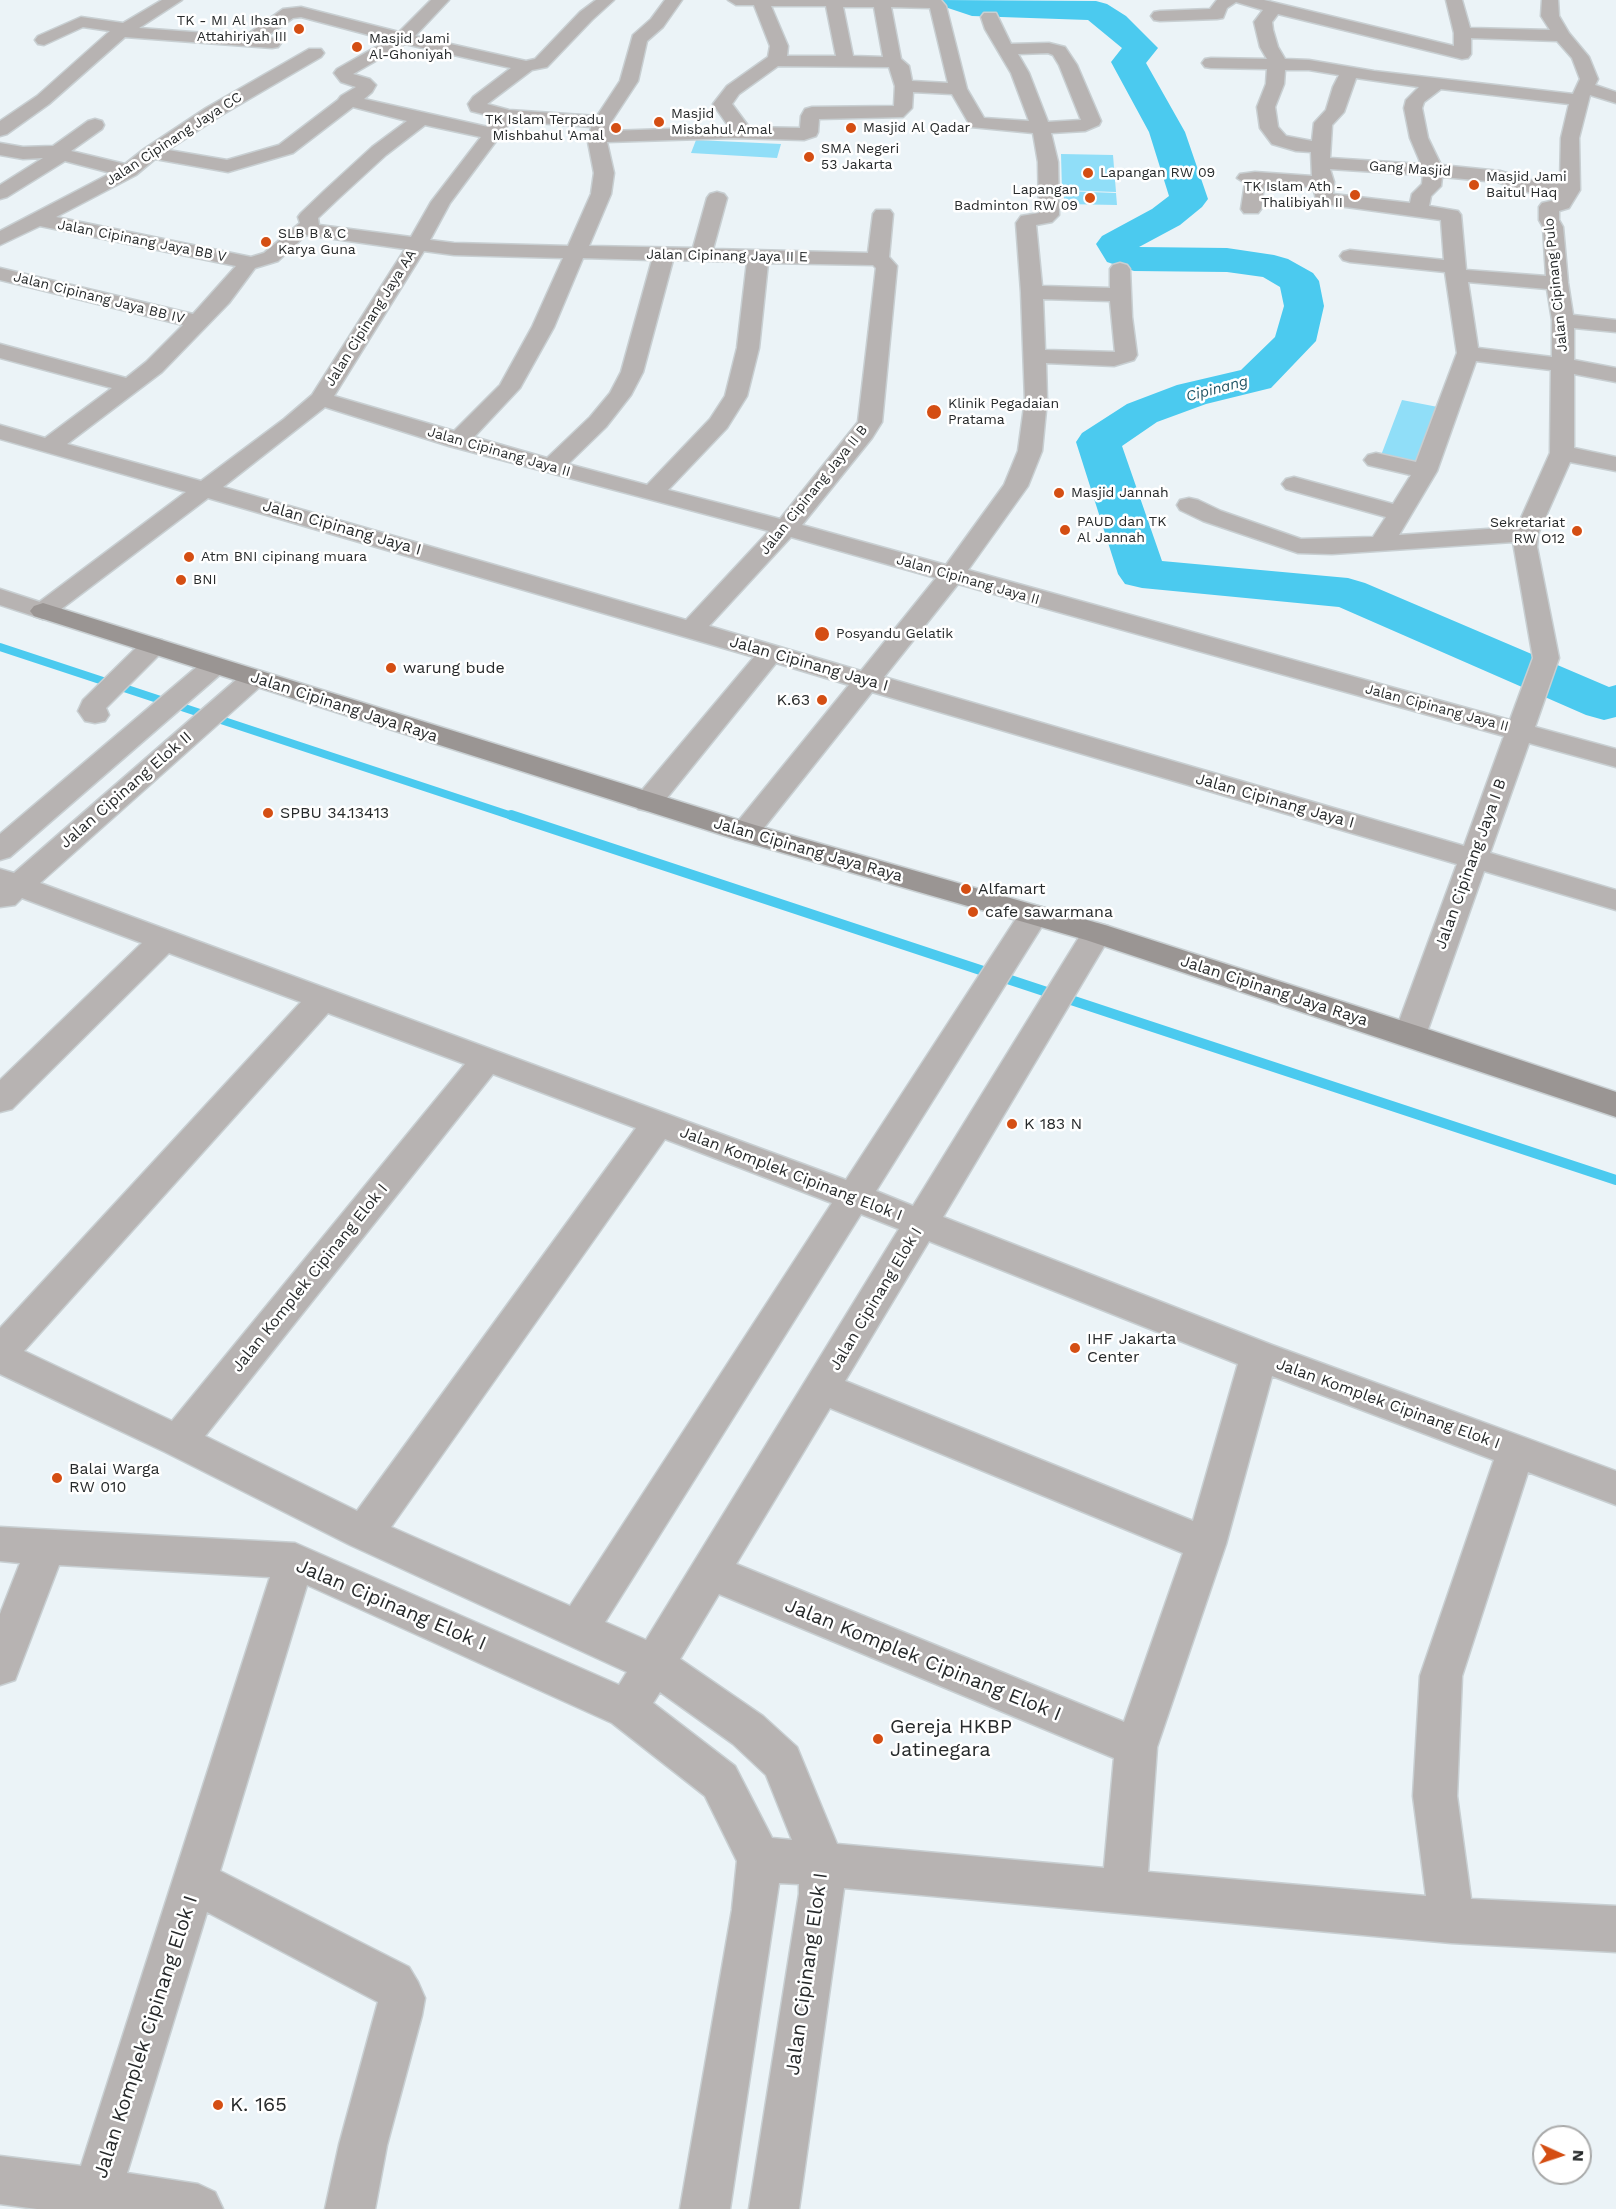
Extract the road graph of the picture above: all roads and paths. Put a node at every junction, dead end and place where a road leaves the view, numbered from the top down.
1 (321, 0) edge
2 (441, 0) edge
3 (606, 0) edge
4 (675, 0) edge
5 (736, 0) edge
6 (1229, 0) edge
7 (1243, 0) edge
8 (1454, 0) edge
9 (1550, 0) edge
10 (760, 1) edge
11 (832, 1) edge
12 (879, 1) edge
13 (143, 2) dead end
14 (168, 3) edge
15 (1334, 4) dead end
16 (1274, 7) junction
17 (301, 12) junction
18 (1160, 16) dead end
19 (990, 17) dead end
20 (1318, 17) junction
21 (123, 29) junction
22 (1463, 33) junction
23 (1562, 36) junction
24 (402, 39) junction
25 (44, 40) dead end
26 (250, 41) junction
27 (1007, 49) junction
28 (315, 53) junction
29 (1462, 53) junction
30 (774, 61) junction
31 (893, 62) junction
32 (846, 63) junction
33 (1211, 63) dead end
34 (354, 64) junction
35 (1278, 64) junction
36 (525, 66) junction
37 (1350, 72) junction
38 (1437, 84) junction
39 (904, 86) junction
40 (1458, 86) junction
41 (958, 89) junction
42 (1583, 94) junction
43 (1616, 98) edge
44 (347, 100) junction
45 (505, 115) junction
46 (421, 119) junction
47 (95, 125) dead end
48 (1041, 128) junction
49 (0, 130) edge
50 (600, 130) junction
51 (491, 133) junction
52 (744, 133) junction
53 (0, 149) edge
54 (152, 153) junction
55 (60, 154) junction
56 (1321, 164) junction
57 (1434, 170) junction
58 (129, 171) junction
59 (1570, 190) junction
60 (0, 193) edge
61 (717, 198) dead end
62 (1251, 208) dead end
63 (1418, 210) junction
64 (883, 214) dead end
65 (35, 219) junction
66 (304, 229) junction
67 (0, 239) edge
68 (417, 244) junction
69 (576, 252) junction
70 (664, 255) junction
71 (701, 256) junction
72 (1350, 256) dead end
73 (758, 257) junction
74 (878, 259) junction
75 (248, 264) junction
76 (1120, 269) dead end
77 (1456, 271) junction
78 (0, 274) edge
79 (1557, 283) junction
80 (1032, 292) junction
81 (1121, 295) junction
82 (1563, 320) junction
83 (198, 322) junction
84 (1616, 326) edge
85 (0, 351) edge
86 (1468, 353) junction
87 (1033, 357) junction
88 (1564, 365) junction
89 (1616, 375) edge
90 (128, 386) junction
91 (321, 399) junction
92 (0, 432) edge
93 (457, 441) junction
94 (50, 446) junction
95 (1562, 453) junction
96 (1376, 460) dead end
97 (1616, 464) edge
98 (551, 467) junction
99 (1425, 471) junction
100 (1294, 484) dead end
101 (205, 489) junction
102 (651, 493) junction
103 (1189, 505) dead end
104 (1400, 513) junction
105 (786, 528) junction
106 (1526, 534) junction
107 (1382, 543) junction
108 (951, 576) junction
109 (0, 597) edge
110 (43, 611) junction
111 (692, 629) junction
112 (771, 653) junction
113 (144, 654) junction
114 (211, 669) junction
115 (866, 680) junction
116 (248, 683) junction
117 (95, 715) dead end
118 (1521, 730) junction
119 (1616, 758) edge
120 (648, 802) junction
121 (745, 832) junction
122 (0, 850) edge
123 (1472, 859) junction
124 (6, 889) edge
125 (1616, 900) edge
126 (1026, 928) junction
127 (164, 940) junction
128 (1090, 946) junction
129 (323, 998) junction
130 (1410, 1035) junction
131 (487, 1059) junction
132 (0, 1100) edge
133 (1616, 1105) edge
134 (658, 1123) junction
135 (854, 1197) junction
136 (921, 1225) junction
137 (0, 1353) edge
138 (1260, 1356) junction
139 (0, 1358) edge
140 (822, 1388) junction
141 (178, 1441) junction
142 (1516, 1452) junction
143 (1616, 1488) edge
144 (364, 1533) junction
145 (0, 1544) edge
146 (1206, 1544) junction
147 (46, 1548) junction
148 (295, 1561) junction
149 (710, 1572) junction
150 (578, 1629) junction
151 (654, 1664) junction
152 (0, 1665) edge
153 (627, 1709) junction
154 (1136, 1748) junction
155 (759, 1859) junction
156 (823, 1864) junction
157 (196, 1882) junction
158 (1124, 1892) junction
159 (1451, 1921) junction
160 (1616, 1929) edge
161 (0, 2180) edge
162 (98, 2192) junction
163 (198, 2209) edge
164 (350, 2209) edge
165 (705, 2209) edge
166 (774, 2209) edge

1 - 17 street
2 - 24 street
3 - 36 street
4 - 50 street
5 - 10 street
6 - 18 street
7 - 16 street
8 - 22 street
9 - 23 street
10 - 11 street
10 - 30 street
11 - 12 street
11 - 32 street
12 - 31 street
12 - 41 street
13 - 14 street
14 - 21 street
15 - 20 street
16 - 20 street
16 - 35 street
17 - 24 street
17 - 26 street
19 - 27 street
20 - 29 street
21 - 25 street
21 - 26 street
21 - 49 street
22 - 23 street
22 - 29 street
23 - 42 street
24 - 34 street
24 - 36 street
26 - 28 street
27 - 48 street
27 - 48 street
28 - 34 street
28 - 54 street, Jalan Cipinang Jaya CC
29 - 40 street
30 - 32 street
30 - 52 street
31 - 32 street
31 - 39 street
33 - 35 street
34 - 44 street
35 - 37 street
35 - 56 street
36 - 45 street
37 - 38 street
37 - 56 street
38 - 40 street
38 - 57 street
39 - 41 street
39 - 52 street
40 - 42 street
41 - 48 street
42 - 43 street
42 - 59 street
44 - 46 street
44 - 54 street
45 - 50 street
45 - 51 street, Jalan Cipinang Jaya AA
46 - 51 street
46 - 66 street
47 - 55 street
48 - 80 street
50 - 52 street
50 - 69 street
51 - 68 street, Jalan Cipinang Jaya AA
53 - 55 street
54 - 58 street, Jalan Cipinang Jaya CC
55 - 58 street
55 - 60 street
56 - 57 street, Gang Masjid
56 - 62 street
56 - 63 street
57 - 59 street, Gang Masjid
57 - 63 street
58 - 65 street, Jalan Cipinang Jaya CC
59 - 79 street, Jalan Cipinang Pulo
61 - 71 street
63 - 77 street
64 - 74 street
65 - 67 street, Jalan Cipinang Jaya CC
65 - 75 street, Jalan Cipinang Jaya BB V
66 - 68 street, Jalan Cipinang Jaya II E
66 - 75 street
68 - 69 street, Jalan Cipinang Jaya II E
68 - 91 street, Jalan Cipinang Jaya AA
69 - 70 street, Jalan Cipinang Jaya II E
69 - 93 street
70 - 71 street, Jalan Cipinang Jaya II E
70 - 98 street
71 - 73 street, Jalan Cipinang Jaya II E
72 - 77 street
73 - 74 street, Jalan Cipinang Jaya II E
73 - 102 street
74 - 105 street, Jalan Cipinang Jaya II B
75 - 83 street
76 - 81 street
77 - 79 street
77 - 86 street
78 - 83 street, Jalan Cipinang Jaya BB IV
79 - 82 street, Jalan Cipinang Pulo
80 - 81 street
80 - 87 street
81 - 87 street
82 - 84 street
82 - 88 street, Jalan Cipinang Pulo
83 - 90 street
85 - 90 street
86 - 88 street
86 - 99 street
87 - 108 street
88 - 89 street, Jalan Cipinang Pulo
88 - 95 street
90 - 94 street
91 - 93 street, Jalan Cipinang Jaya II
91 - 101 street, Jalan Cipinang Jaya AA
92 - 94 street, Jalan Cipinang Jaya I
93 - 98 street, Jalan Cipinang Jaya II
94 - 101 street, Jalan Cipinang Jaya I
95 - 97 street
95 - 106 street
96 - 99 street
98 - 102 street, Jalan Cipinang Jaya II
99 - 104 street
100 - 104 street
101 - 110 street, Jalan Cipinang Jaya AA
101 - 111 street, Jalan Cipinang Jaya I
102 - 105 street, Jalan Cipinang Jaya II
103 - 107 street
104 - 107 street
105 - 108 street, Jalan Cipinang Jaya II
105 - 111 street, Jalan Cipinang Jaya II B
106 - 107 street
106 - 118 street, Jalan Cipinang Jaya I B
108 - 115 street
108 - 118 street, Jalan Cipinang Jaya II
109 - 110 street, Jalan Cipinang Jaya Raya
110 - 113 main road, Jalan Cipinang Jaya Raya
111 - 112 street, Jalan Cipinang Jaya I
112 - 115 street, Jalan Cipinang Jaya I
112 - 120 street
113 - 114 main road, Jalan Cipinang Jaya Raya
113 - 117 street
114 - 116 main road, Jalan Cipinang Jaya Raya
114 - 122 street
115 - 121 street
115 - 123 street, Jalan Cipinang Jaya I
116 - 120 main road, Jalan Cipinang Jaya Raya
116 - 124 street, Jalan Cipinang Elok II
118 - 119 street, Jalan Cipinang Jaya II
118 - 123 street, Jalan Cipinang Jaya I B
120 - 121 main road, Jalan Cipinang Jaya Raya
121 - 126 main road, Jalan Cipinang Jaya Raya
123 - 125 street, Jalan Cipinang Jaya I
123 - 130 street, Jalan Cipinang Jaya I B
124 - 127 street, Jalan Komplek Cipinang Elok I
126 - 128 main road, Jalan Cipinang Jaya Raya
126 - 135 street
127 - 129 street, Jalan Komplek Cipinang Elok I
127 - 132 street
128 - 130 main road, Jalan Cipinang Jaya Raya
128 - 136 street, Jalan Cipinang Elok I
129 - 131 street, Jalan Komplek Cipinang Elok I
129 - 137 street
130 - 133 main road, Jalan Cipinang Jaya Raya
131 - 134 street, Jalan Komplek Cipinang Elok I
131 - 141 street, Jalan Komplek Cipinang Elok I
134 - 135 street, Jalan Komplek Cipinang Elok I
134 - 144 street, Jalan Komplek Cipinang Elok I
135 - 136 street, Jalan Komplek Cipinang Elok I
135 - 150 street
136 - 138 street, Jalan Komplek Cipinang Elok I
136 - 140 street, Jalan Cipinang Elok I
138 - 142 street, Jalan Komplek Cipinang Elok I
138 - 146 street, Jalan Komplek Cipinang Elok I
139 - 141 street, Jalan Cipinang Elok I
140 - 146 street
140 - 149 street, Jalan Cipinang Elok I
141 - 144 street, Jalan Cipinang Elok I
142 - 143 street, Jalan Komplek Cipinang Elok I
142 - 159 street, Jalan Komplek Cipinang Elok I
144 - 150 street, Jalan Cipinang Elok I
145 - 147 street, Jalan Cipinang Elok I
146 - 154 street, Jalan Komplek Cipinang Elok I
147 - 148 street, Jalan Cipinang Elok I
147 - 152 street
148 - 153 street, Jalan Cipinang Elok I
148 - 157 street, Jalan Komplek Cipinang Elok I
149 - 151 street, Jalan Cipinang Elok I
149 - 154 street, Jalan Komplek Cipinang Elok I
150 - 151 street, Jalan Cipinang Elok I
151 - 153 street, Jalan Cipinang Elok I
151 - 156 street, Jalan Cipinang Elok I
153 - 155 street, Jalan Cipinang Elok I
154 - 158 street, Jalan Komplek Cipinang Elok I
155 - 156 street
155 - 165 street
156 - 158 street
156 - 166 street, Jalan Cipinang Elok I
157 - 162 street, Jalan Komplek Cipinang Elok I
157 - 164 street, Jalan Komplek Cipinang Elok I
158 - 159 street
159 - 160 street
161 - 162 street
162 - 163 street

